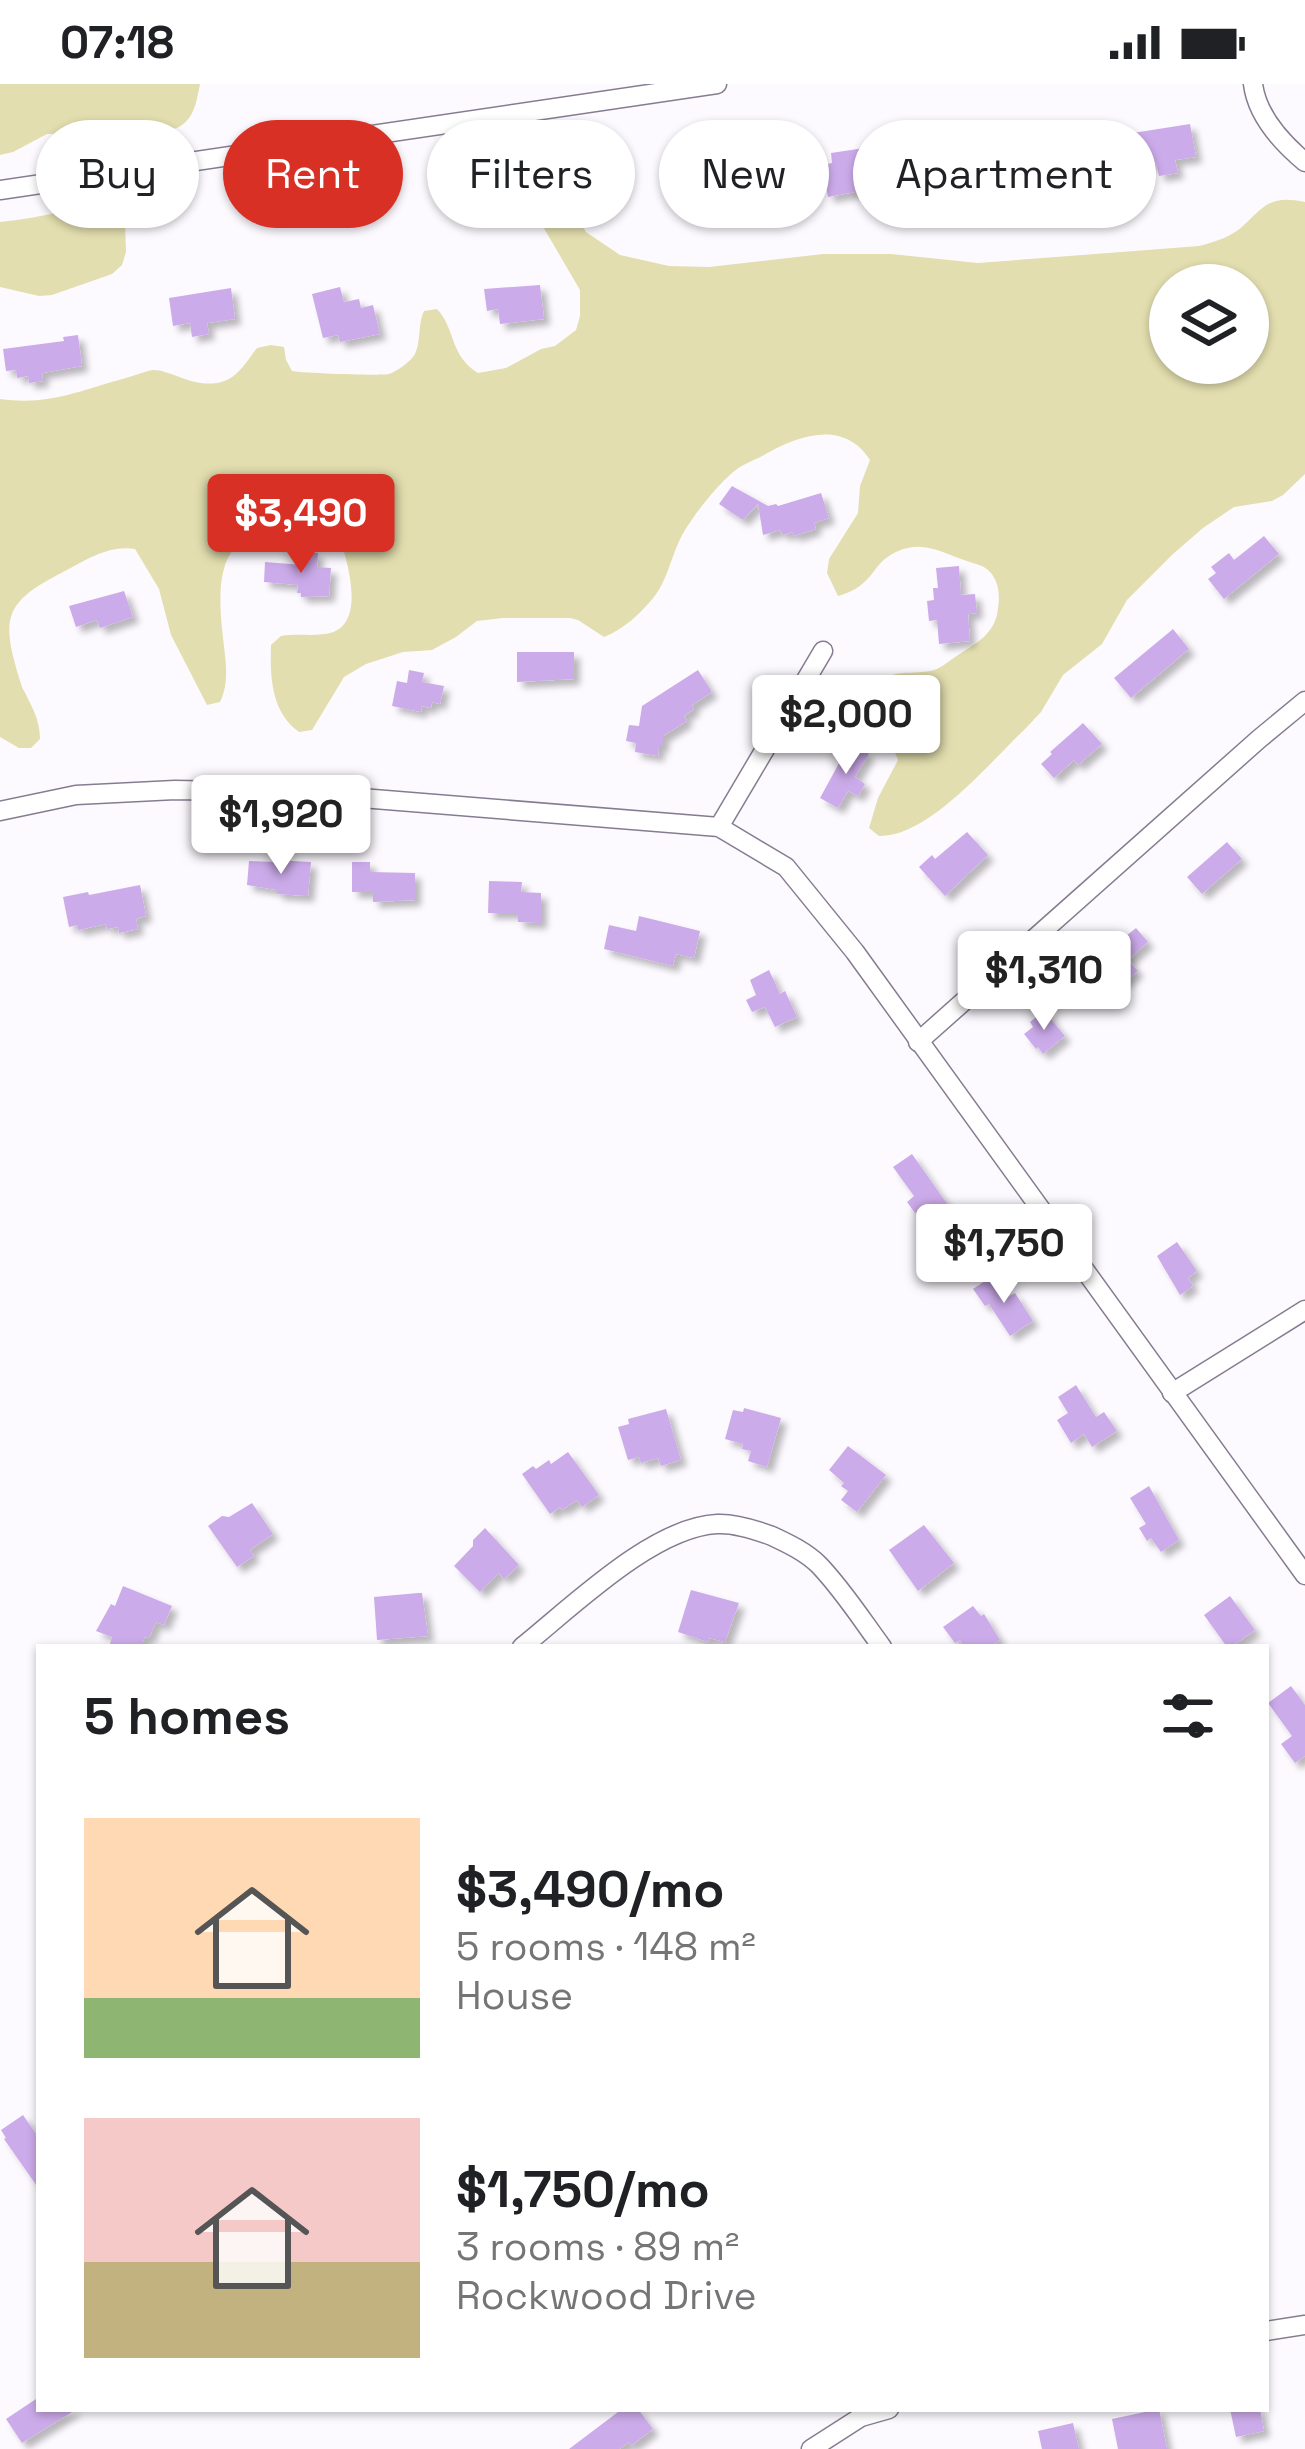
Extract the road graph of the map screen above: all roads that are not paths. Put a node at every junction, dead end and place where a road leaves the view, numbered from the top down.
1 (717, 84) edge
2 (1253, 84) edge
3 (1305, 162) edge
4 (0, 190) edge
5 (823, 650) dead end
6 (1305, 701) edge
7 (0, 811) edge
8 (719, 827) junction
9 (918, 1042) junction
10 (1305, 1310) edge
11 (1172, 1393) junction
12 (1305, 1575) edge
13 (526, 1644) edge
14 (880, 1644) edge
15 (1305, 2324) edge
16 (1269, 2330) edge
17 (878, 2412) edge
18 (812, 2449) edge

1 - 4 street
2 - 3 street
5 - 8 street
6 - 9 street
7 - 8 street
8 - 9 street
9 - 11 street
10 - 11 street
11 - 12 street
13 - 14 street
15 - 16 street
17 - 18 street

